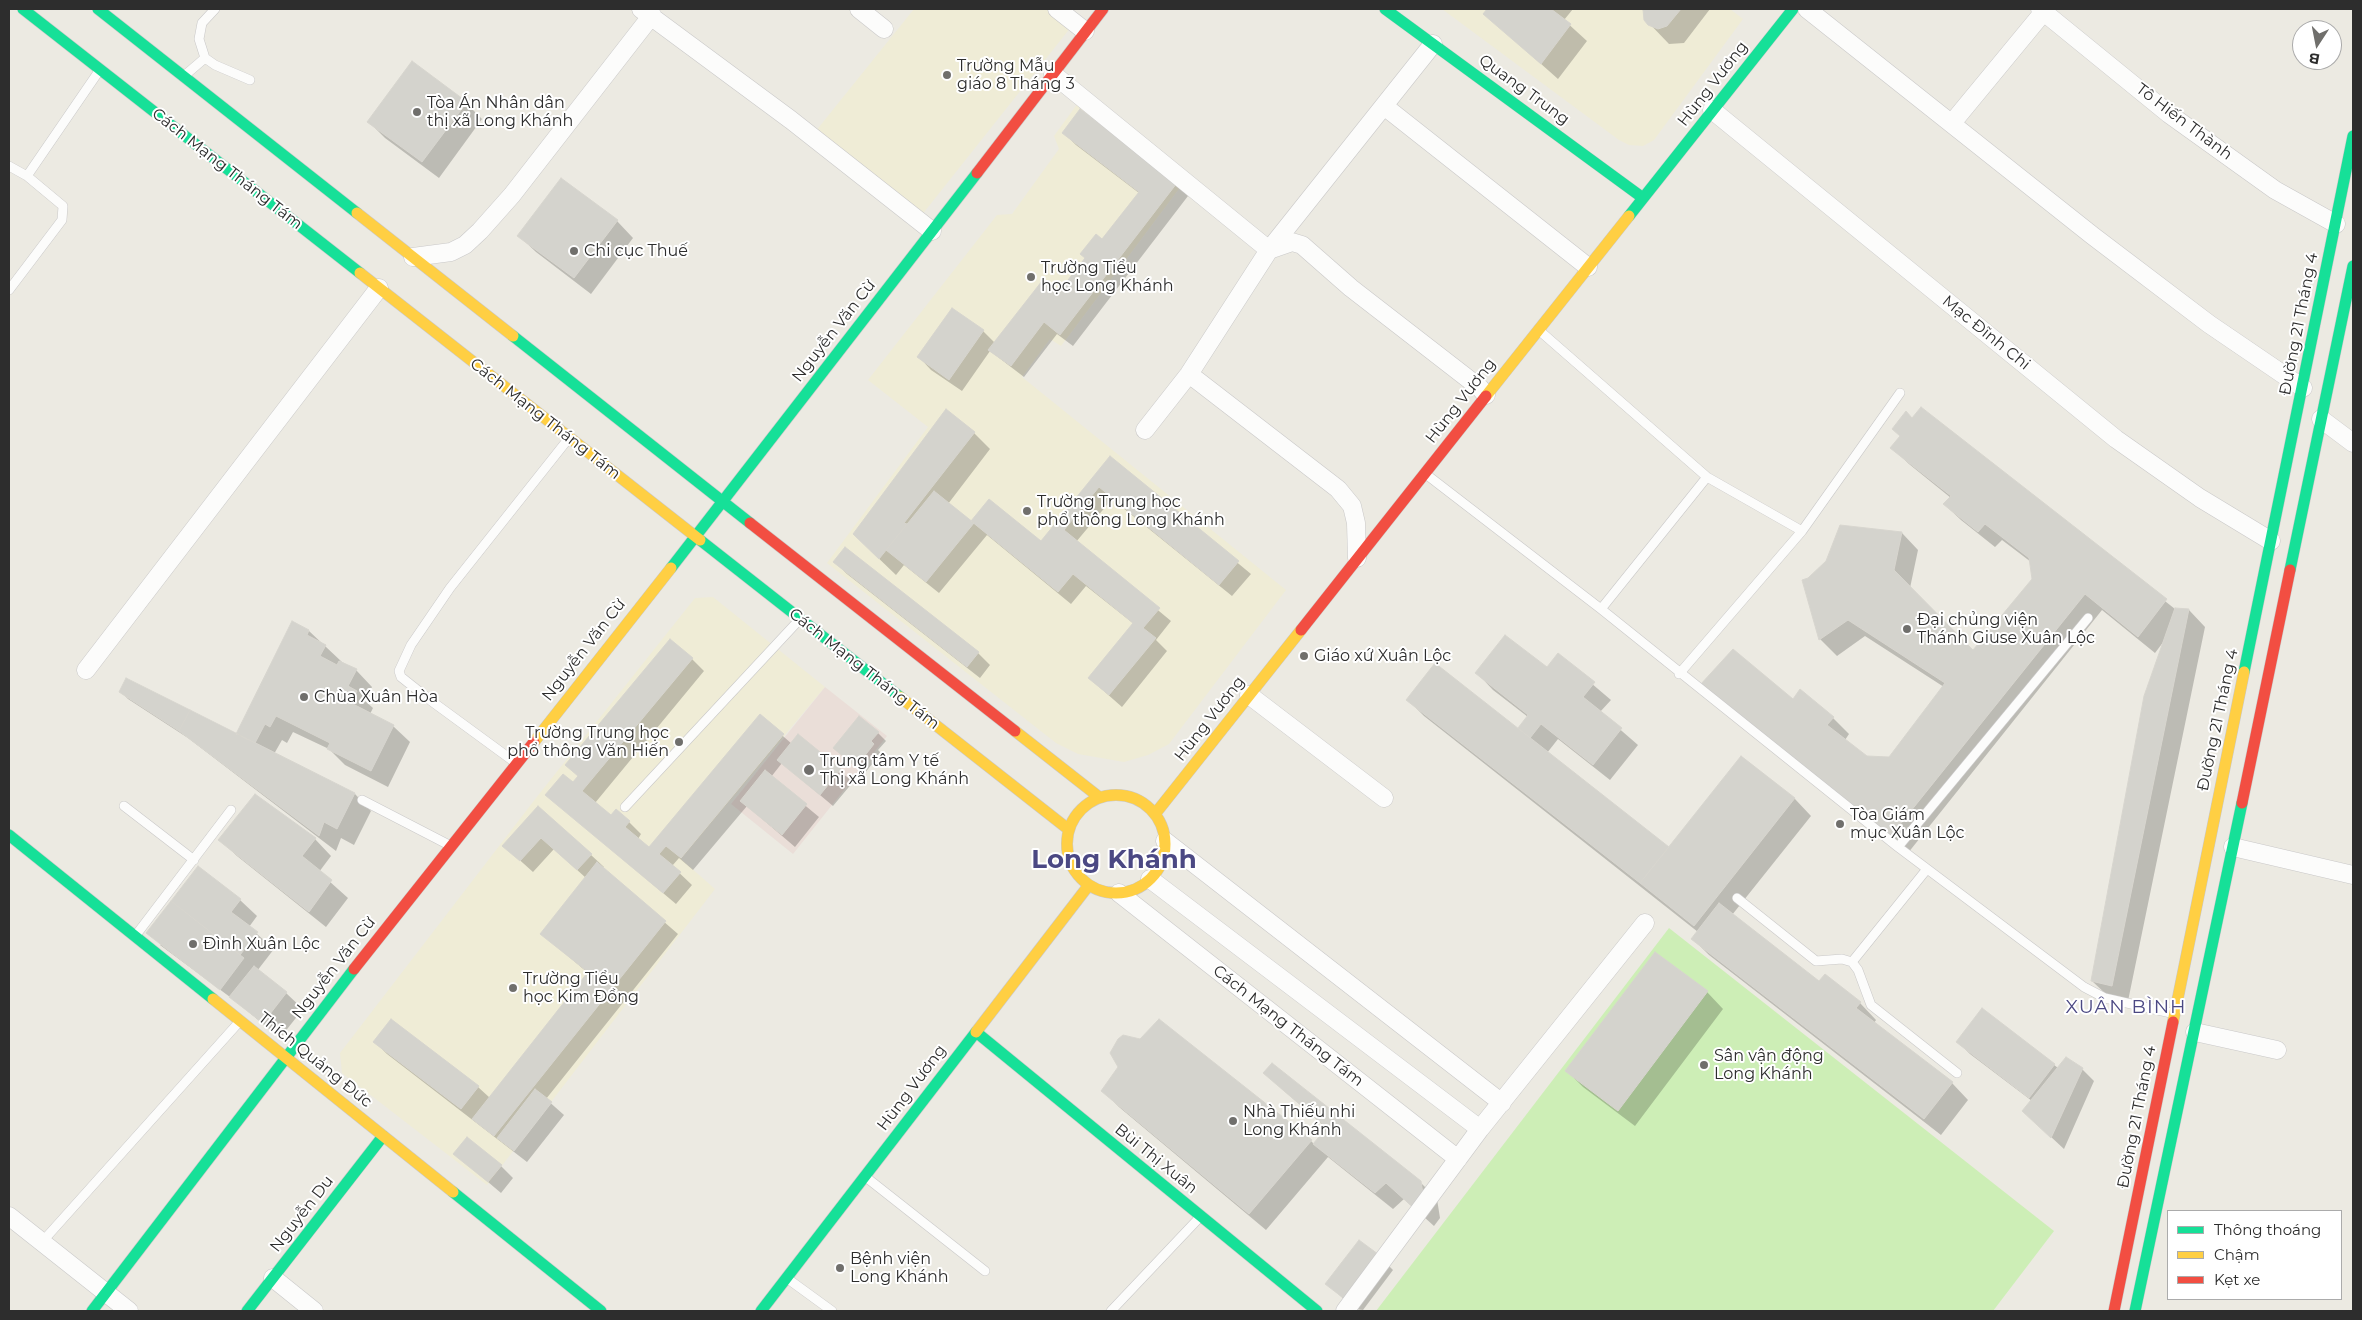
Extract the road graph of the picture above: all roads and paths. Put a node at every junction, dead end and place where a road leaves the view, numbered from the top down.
1 (22, 9) edge
2 (98, 9) edge
3 (215, 9) edge
4 (859, 9) edge
5 (1057, 9) edge
6 (1103, 9) edge
7 (1793, 9) edge
8 (1806, 9) edge
9 (2043, 10) edge
10 (1392, 11) edge
11 (646, 12) edge
12 (884, 29) dead end
13 (1086, 32) junction
14 (1433, 44) junction
15 (205, 58) junction
16 (100, 70) junction
17 (1053, 74) junction
18 (183, 76) junction
19 (250, 80) dead end
20 (1384, 106) junction
21 (1712, 110) junction
22 (1952, 123) junction
23 (2353, 136) edge
24 (9, 166) edge
25 (27, 176) junction
26 (1643, 198) junction
27 (2336, 224) junction
28 (932, 231) junction
29 (1269, 250) junction
30 (413, 257) junction
31 (2353, 266) edge
32 (1588, 267) junction
33 (379, 288) junction
34 (9, 290) edge
35 (1538, 329) junction
36 (1189, 374) junction
37 (2303, 388) junction
38 (1900, 393) dead end
39 (1486, 395) junction
40 (2320, 419) junction
41 (1145, 430) dead end
42 (569, 438) junction
43 (2353, 443) edge
44 (1425, 473) junction
45 (1707, 477) junction
46 (724, 501) junction
47 (1802, 531) junction
48 (694, 536) junction
49 (2271, 541) junction
50 (1357, 558) junction
51 (1601, 609) junction
52 (2088, 618) dead end
53 (800, 619) junction
54 (86, 670) dead end
55 (1679, 674) junction
56 (1249, 695) junction
57 (516, 763) junction
58 (1099, 797) junction
59 (1384, 798) dead end
60 (362, 800) dead end
61 (124, 806) dead end
62 (625, 807) dead end
63 (231, 810) dead end
64 (1155, 814) junction
65 (1068, 829) junction
66 (10, 837) edge
67 (1165, 841) junction
68 (451, 846) junction
69 (1898, 847) junction
70 (2233, 847) junction
71 (194, 860) junction
72 (1927, 869) junction
73 (2353, 875) edge
74 (1150, 879) junction
75 (1089, 885) junction
76 (1119, 893) junction
77 (1737, 898) dead end
78 (1646, 923) dead end
79 (135, 936) junction
80 (1852, 962) junction
81 (2174, 1014) junction
82 (240, 1021) junction
83 (976, 1032) junction
84 (2196, 1032) junction
85 (2277, 1050) dead end
86 (285, 1057) junction
87 (1957, 1073) dead end
88 (1502, 1103) junction
89 (1480, 1129) junction
90 (383, 1136) junction
91 (1458, 1159) junction
92 (865, 1176) junction
93 (9, 1216) edge
94 (1200, 1216) junction
95 (42, 1242) junction
96 (985, 1270) dead end
97 (273, 1278) junction
98 (787, 1278) junction
99 (106, 1293) junction
100 (92, 1311) edge
101 (129, 1311) edge
102 (247, 1311) edge
103 (314, 1311) edge
104 (601, 1311) edge
105 (761, 1311) edge
106 (832, 1311) edge
107 (1111, 1311) edge
108 (1316, 1311) edge
109 (1345, 1311) edge
110 (2114, 1311) edge
111 (2135, 1311) edge

1 - 16 main road, Cách Mạng Tháng Tám
2 - 18 main road
3 - 15 lane
4 - 12 street
5 - 13 street
6 - 13 main road, Nguyễn Văn Cừ
7 - 21 main road, Hùng Vương
8 - 22 street
9 - 22 street
9 - 27 street, Tô Hiến Thành
10 - 14 main road, Quang Trung
11 - 28 street
11 - 30 street
13 - 17 main road, Nguyễn Văn Cừ
14 - 20 street
14 - 26 main road, Quang Trung
15 - 18 lane
15 - 19 lane
16 - 25 lane
16 - 33 main road, Cách Mạng Tháng Tám
17 - 28 main road, Nguyễn Văn Cừ
17 - 29 street
18 - 30 main road
20 - 29 street
20 - 32 street
21 - 26 main road, Hùng Vương
21 - 49 street, Mạc Đĩnh Chi
22 - 37 street
23 - 27 main road, Đường 21 Tháng 4
24 - 25 lane
25 - 34 lane
26 - 32 main road, Hùng Vương
27 - 37 main road, Đường 21 Tháng 4
28 - 46 main road, Nguyễn Văn Cừ
29 - 36 street
29 - 39 street
30 - 46 main road
31 - 40 main road
32 - 35 main road, Hùng Vương
33 - 42 main road, Cách Mạng Tháng Tám
33 - 54 street
35 - 39 main road, Hùng Vương
35 - 45 lane
36 - 41 street
36 - 50 street
37 - 49 main road, Đường 21 Tháng 4
38 - 47 lane
39 - 44 main road, Hùng Vương
40 - 43 street
40 - 70 main road
42 - 48 main road, Cách Mạng Tháng Tám
42 - 57 lane
44 - 50 main road, Hùng Vương
44 - 51 lane
45 - 47 lane
45 - 51 lane
46 - 48 main road, Nguyễn Văn Cừ
46 - 58 main road
47 - 55 lane
48 - 53 main road, Cách Mạng Tháng Tám
48 - 57 main road, Nguyễn Văn Cừ
49 - 81 main road, Đường 21 Tháng 4
50 - 56 main road, Hùng Vương
51 - 55 lane
52 - 69 lane
53 - 62 lane
53 - 65 main road, Cách Mạng Tháng Tám
55 - 69 lane
56 - 59 street
56 - 64 main road, Hùng Vương
57 - 68 main road, Nguyễn Văn Cừ
58 - 64 main road
58 - 65 main road
60 - 68 lane
61 - 71 lane
63 - 71 lane
64 - 67 main road
65 - 75 main road
66 - 79 main road, Thích Quảng Đức
67 - 74 main road
67 - 88 street
68 - 86 main road, Nguyễn Văn Cừ
69 - 72 lane
70 - 73 street
70 - 84 main road
71 - 79 lane
72 - 80 lane
72 - 81 lane
74 - 76 main road
74 - 89 street, Cách Mạng Tháng Tám
75 - 76 main road
75 - 83 main road, Hùng Vương
76 - 91 street, Cách Mạng Tháng Tám
77 - 80 lane
78 - 88 street
79 - 82 main road, Thích Quảng Đức
80 - 87 lane
81 - 110 main road, Đường 21 Tháng 4
82 - 86 main road, Thích Quảng Đức
82 - 95 lane
83 - 92 main road, Hùng Vương
83 - 94 main road, Bùi Thị Xuân
84 - 85 street
84 - 111 main road
86 - 90 main road, Thích Quảng Đức
86 - 99 main road, Nguyễn Văn Cừ
88 - 89 street
89 - 91 street
90 - 97 main road, Nguyễn Du
90 - 104 main road, Thích Quảng Đức
91 - 109 street
92 - 96 lane
92 - 98 main road, Hùng Vương
93 - 95 street
94 - 107 lane
94 - 108 main road, Bùi Thị Xuân
95 - 99 street
97 - 102 main road, Nguyễn Du
97 - 103 street
98 - 105 main road, Hùng Vương
98 - 106 lane
99 - 100 main road, Nguyễn Văn Cừ
99 - 101 street

